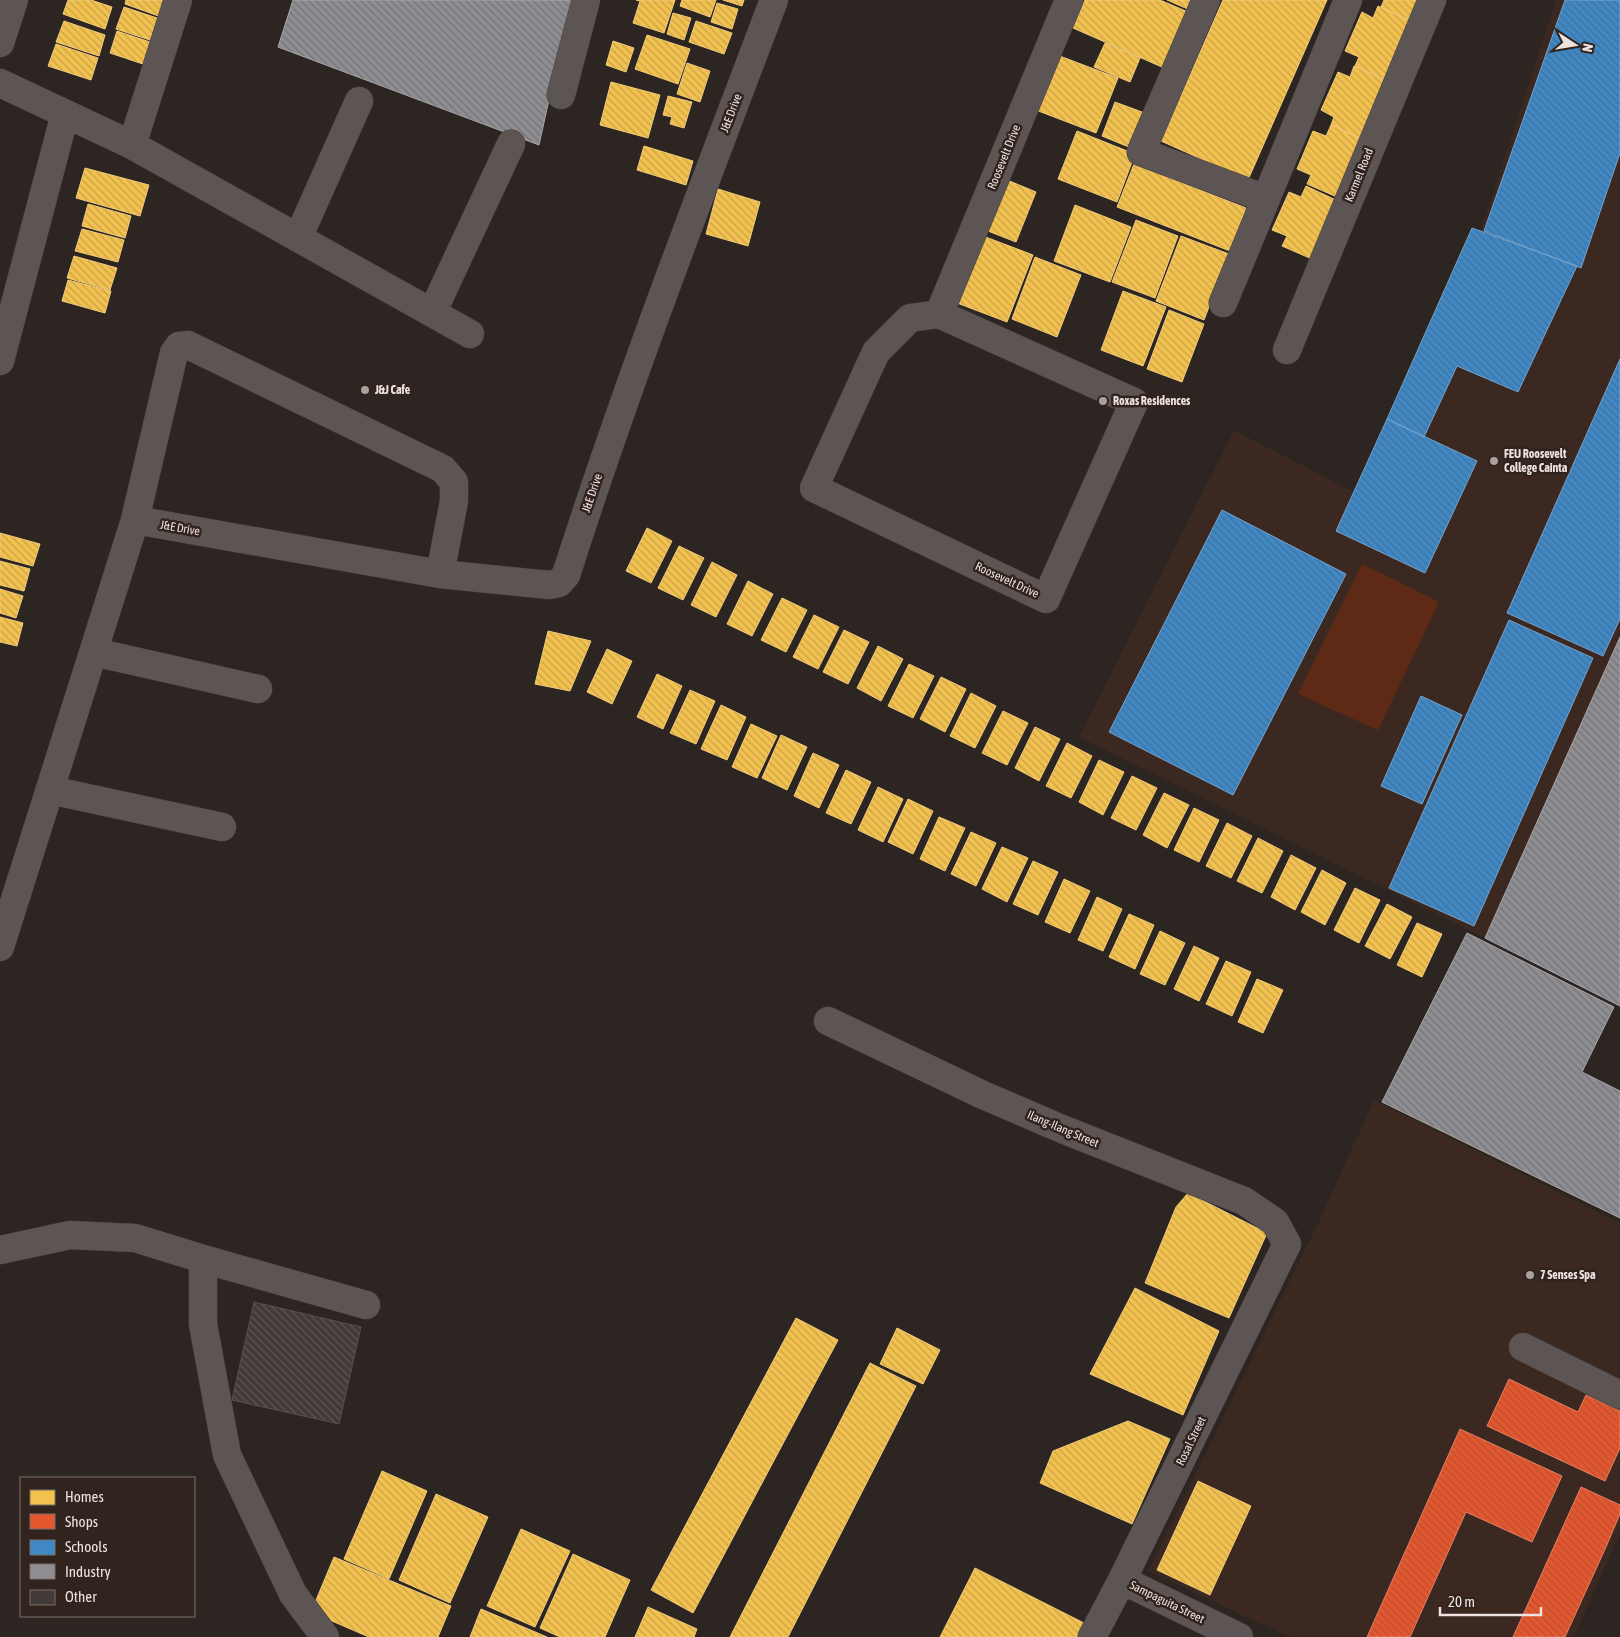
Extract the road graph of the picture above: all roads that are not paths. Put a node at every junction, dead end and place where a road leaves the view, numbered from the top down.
1 (14, 0) edge
2 (178, 0) edge
3 (586, 0) edge
4 (774, 0) edge
5 (1069, 0) edge
6 (1206, 0) edge
7 (1348, 0) edge
8 (1432, 0) edge
9 (0, 43) edge
10 (0, 83) edge
11 (561, 95) dead end
12 (359, 101) dead end
13 (65, 114) junction
14 (511, 144) dead end
15 (132, 145) junction
16 (1266, 199) junction
17 (298, 238) junction
18 (1223, 303) dead end
19 (432, 313) junction
20 (939, 314) junction
21 (470, 334) dead end
22 (1287, 350) dead end
23 (0, 361) edge
24 (135, 520) junction
25 (440, 574) junction
26 (94, 652) junction
27 (258, 689) dead end
28 (50, 790) junction
29 (222, 827) dead end
30 (4, 918) edge
31 (0, 947) edge
32 (828, 1022) dead end
33 (1287, 1244) joint
34 (0, 1250) edge
35 (203, 1259) junction
36 (366, 1305) dead end
37 (1523, 1347) dead end
38 (1620, 1395) edge
39 (1122, 1580) junction
40 (325, 1637) edge
41 (1092, 1637) edge
42 (1239, 1637) edge

1 - 9 street
2 - 15 street
3 - 11 street
4 - 25 street, J&E Drive
5 - 20 street, Roosevelt Drive
6 - 16 street
7 - 16 street
8 - 22 street, Karmel Road
10 - 13 street
12 - 17 street
13 - 15 street
13 - 23 street
14 - 19 street
15 - 17 street
16 - 18 street
17 - 19 street
19 - 21 street
20 - 20 street, Roosevelt Drive
24 - 25 street, J&E Drive
24 - 25 street
24 - 26 street
26 - 27 street
26 - 28 street
28 - 29 street
28 - 30 street
30 - 31 street
32 - 33 street, Ilang-Ilang Street
33 - 39 street, Rosal Street
34 - 35 street
35 - 36 street
35 - 40 street
37 - 38 street
39 - 41 street, Rosal Street
39 - 42 street, Sampaguita Street

